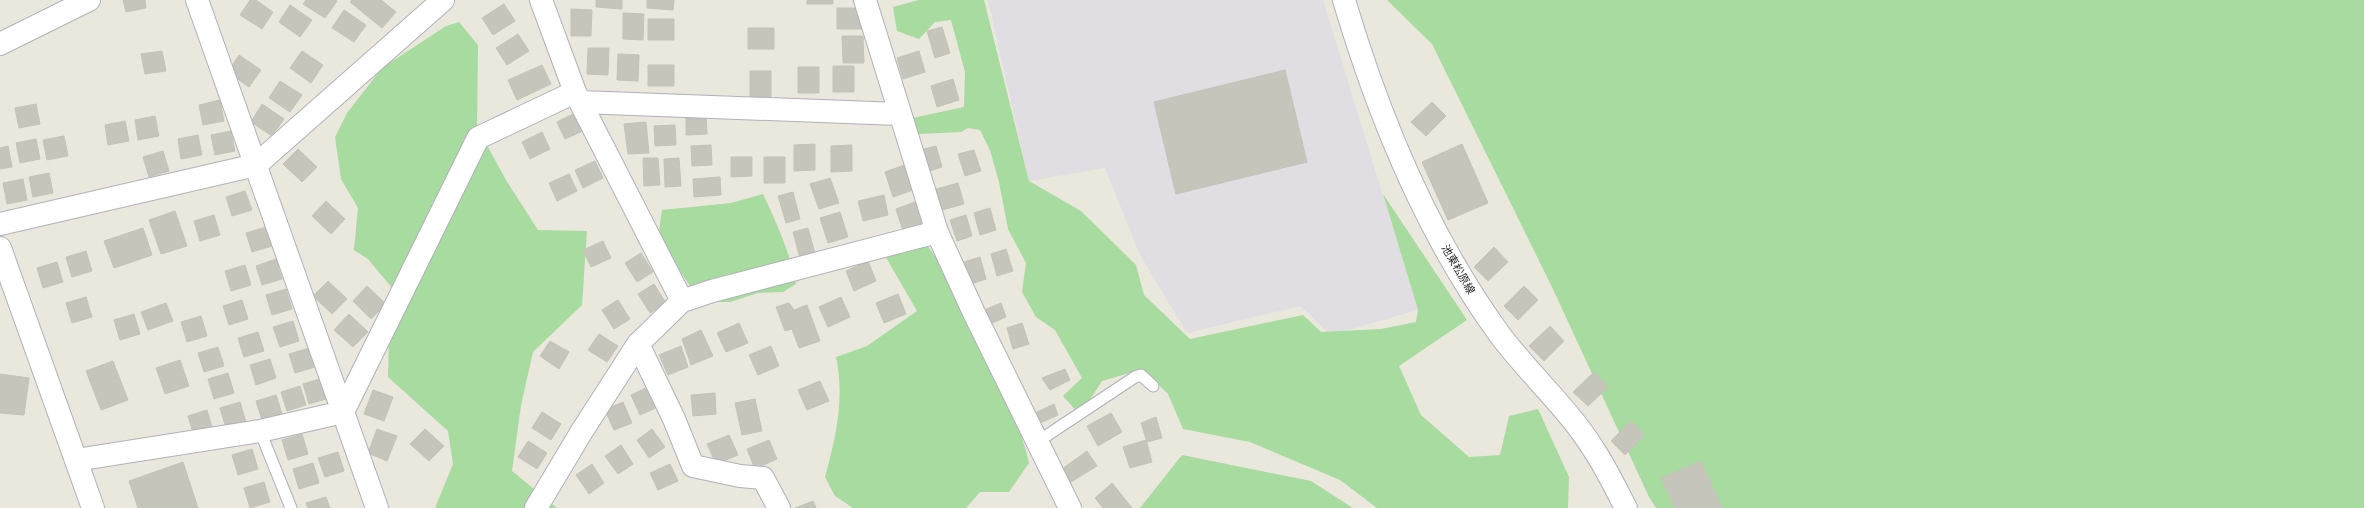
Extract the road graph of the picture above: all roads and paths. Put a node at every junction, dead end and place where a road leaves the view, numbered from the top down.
1 (89, 0) edge
2 (197, 0) edge
3 (443, 0) edge
4 (541, 0) edge
5 (865, 0) edge
6 (1344, 0) edge
7 (0, 44) edge
8 (578, 97) junction
9 (899, 114) junction
10 (256, 165) junction
11 (0, 224) edge
12 (937, 232) junction
13 (0, 248) edge
14 (682, 302) junction
15 (638, 344) junction
16 (1153, 386) dead end
17 (343, 412) junction
18 (260, 431) junction
19 (1037, 442) junction
20 (76, 460) junction
21 (93, 508) edge
22 (291, 508) edge
23 (377, 508) edge
24 (536, 508) edge
25 (779, 508) edge
26 (1070, 508) edge
27 (1626, 508) edge

1 - 7 street
2 - 10 street
3 - 10 street
4 - 8 street
5 - 9 street
6 - 27 street, 池東松原線
8 - 9 street
8 - 14 street
8 - 17 street
9 - 12 street
10 - 11 street
10 - 17 street
12 - 14 street
12 - 19 street
13 - 20 street
14 - 15 street
15 - 24 street
15 - 25 street
16 - 19 lane
17 - 18 street
17 - 23 street
18 - 20 street
18 - 22 lane
19 - 26 street
20 - 21 street

